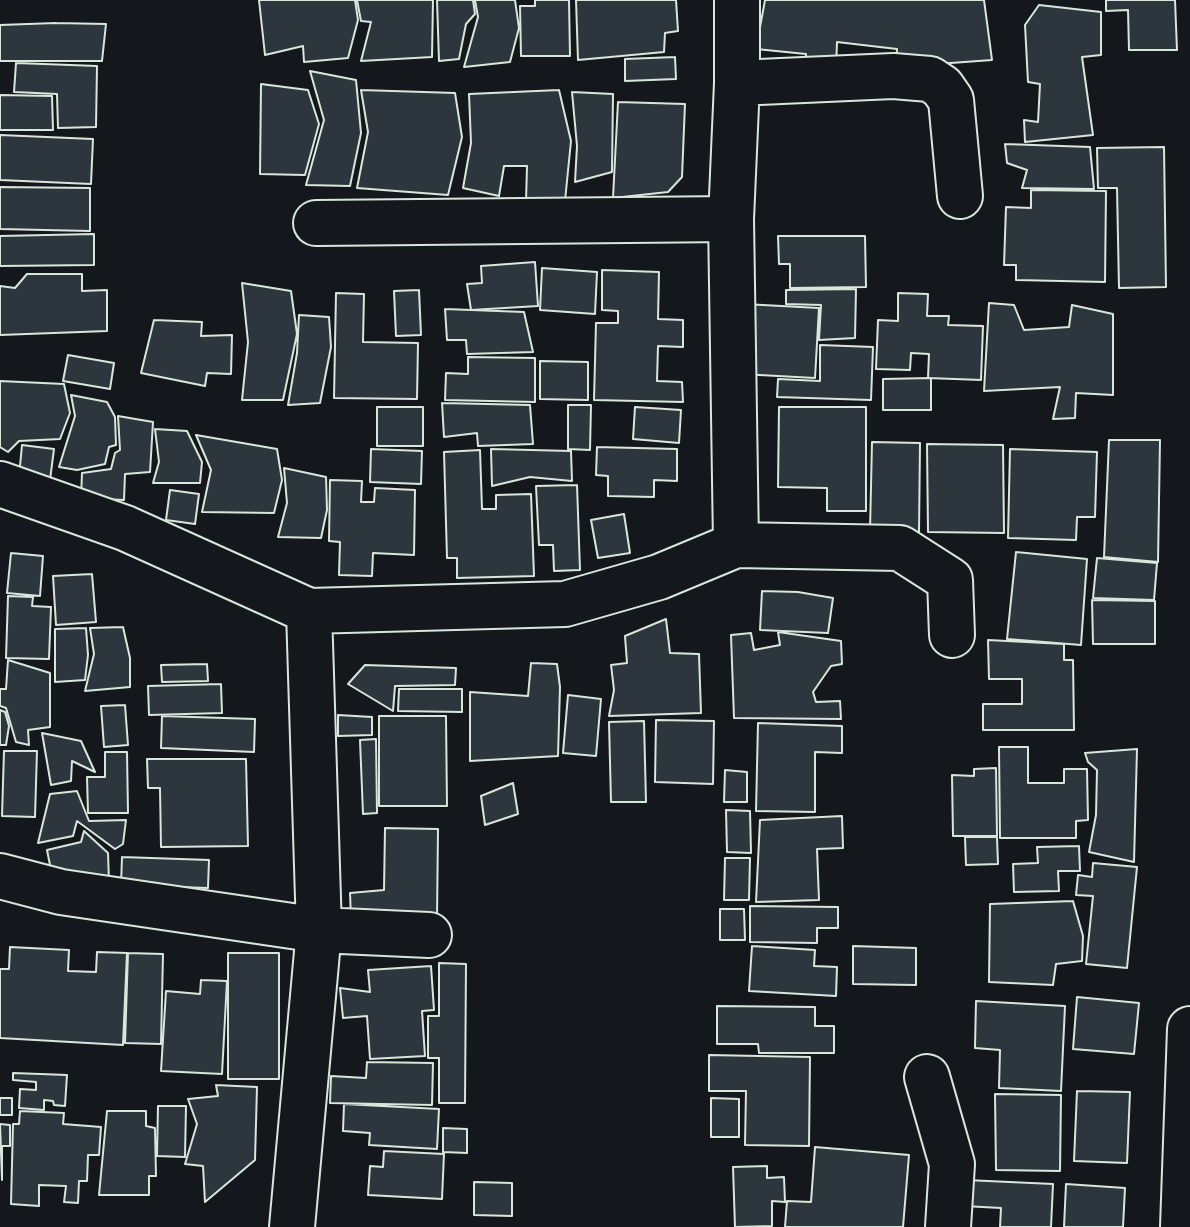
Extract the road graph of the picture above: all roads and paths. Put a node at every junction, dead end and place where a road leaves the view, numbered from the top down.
1 (737, 0) edge
2 (737, 83) junction
3 (960, 196) dead end
4 (731, 219) junction
5 (316, 223) dead end
6 (0, 484) edge
7 (736, 545) junction
8 (309, 611) junction
9 (952, 635) dead end
10 (0, 876) edge
11 (319, 930) junction
12 (429, 935) dead end
13 (1190, 1029) edge
14 (927, 1077) dead end
15 (292, 1227) edge
16 (948, 1227) edge
17 (1183, 1227) edge

1 - 2 street
2 - 3 street
2 - 4 street
4 - 5 street
4 - 7 street
6 - 8 street
7 - 8 street
7 - 9 street
8 - 11 street
10 - 11 street
11 - 12 street
11 - 15 street
13 - 17 street
14 - 16 street

